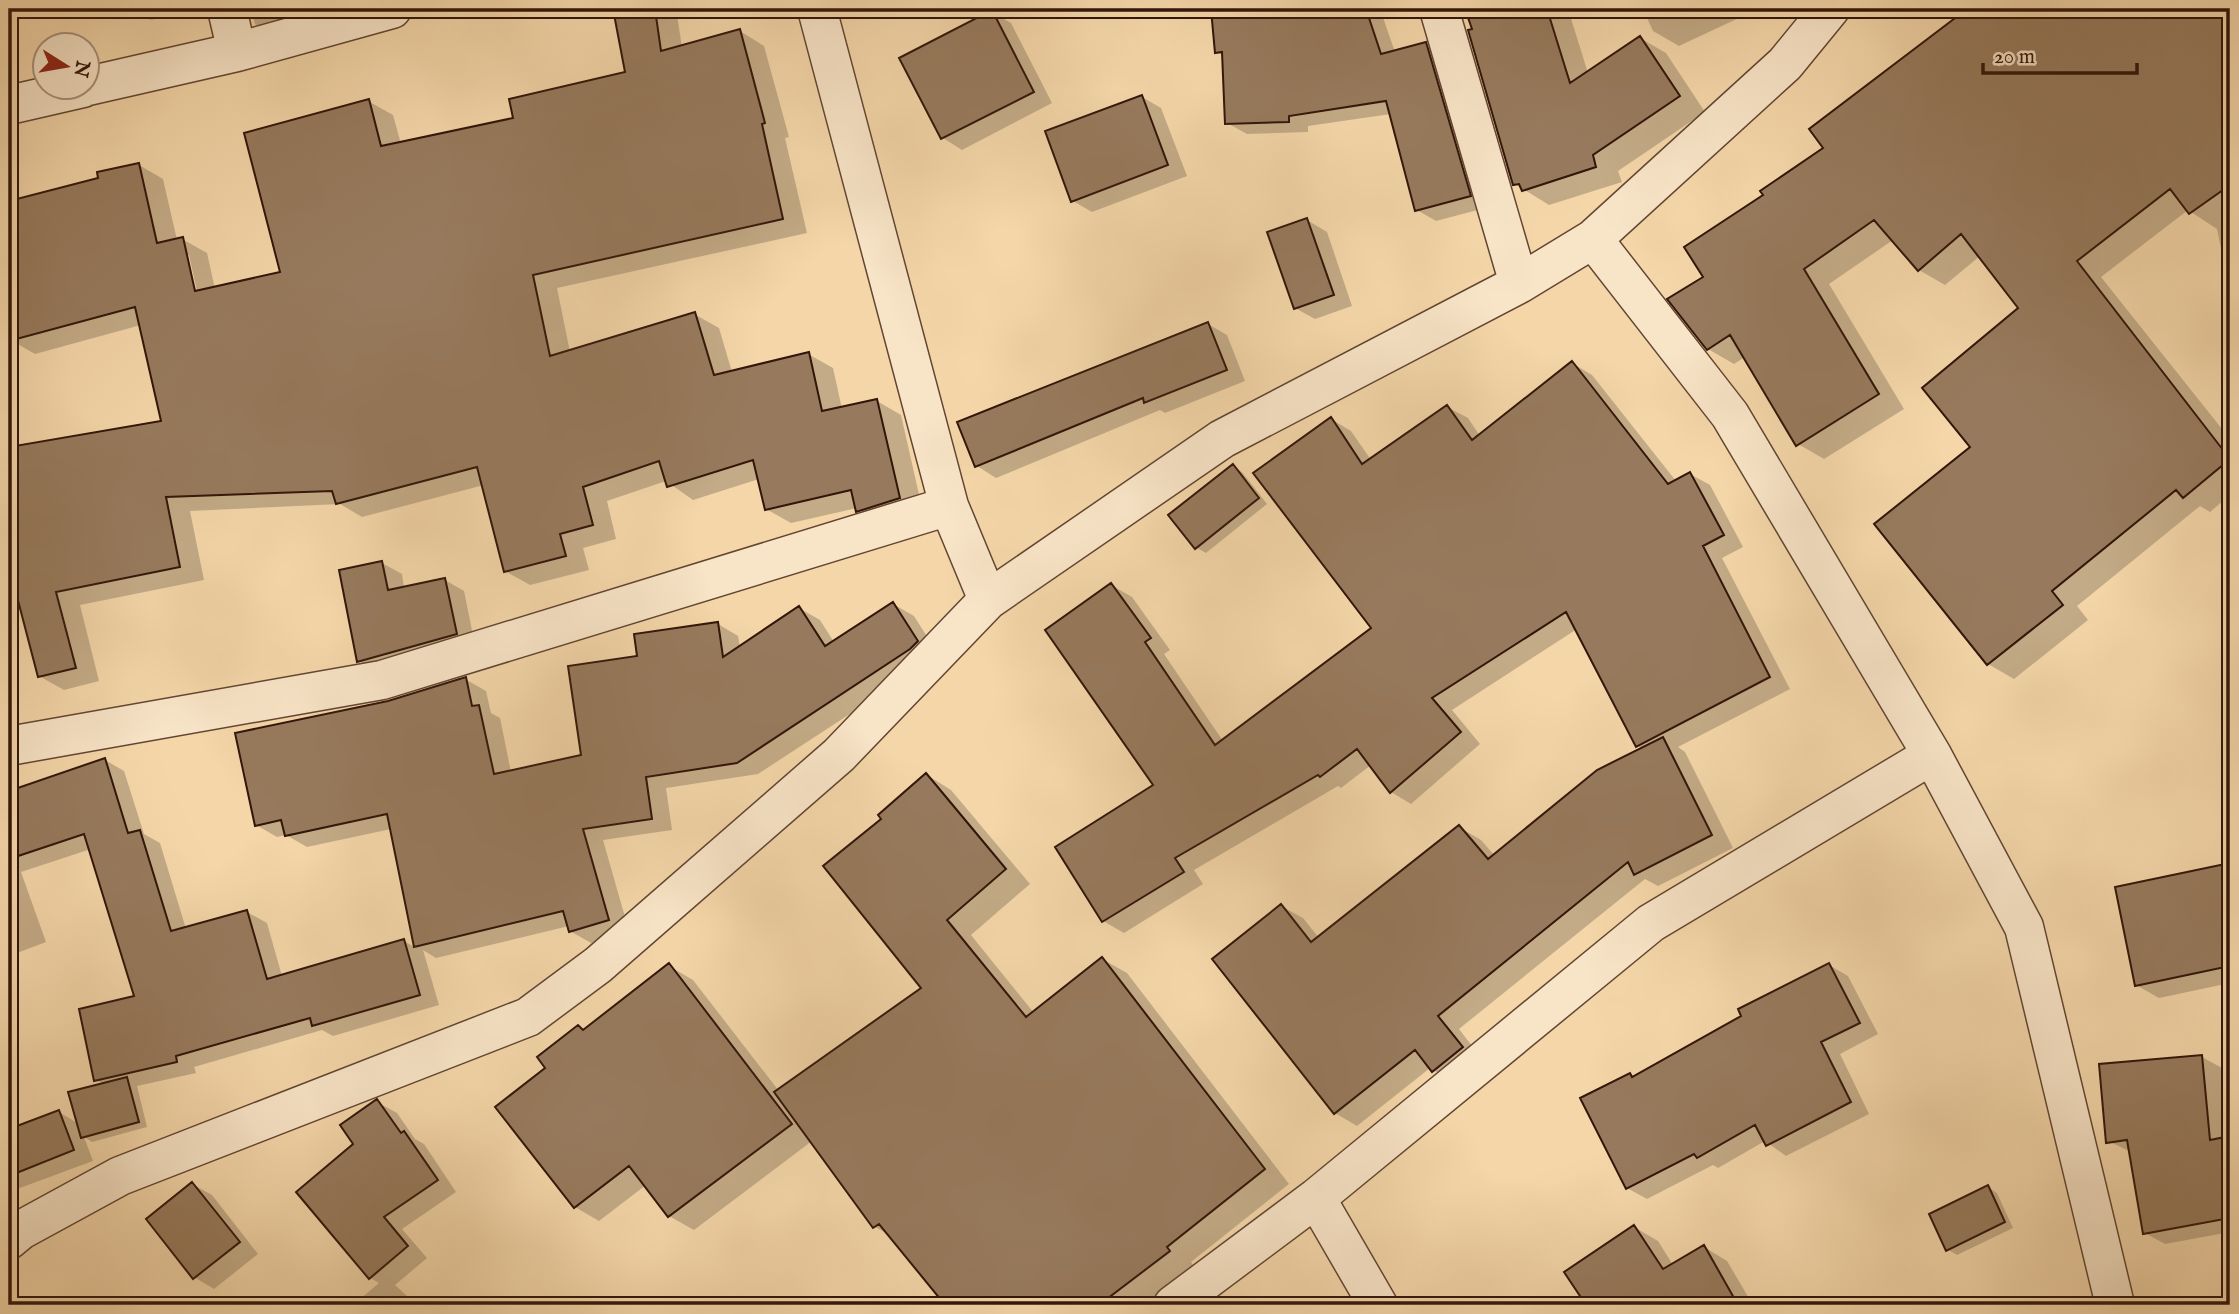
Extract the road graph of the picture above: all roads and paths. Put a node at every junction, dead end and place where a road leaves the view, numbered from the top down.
1 (227, 9) edge
2 (391, 9) edge
3 (817, 9) edge
4 (1439, 9) edge
5 (1830, 9) edge
6 (237, 52) junction
7 (102, 83) edge
8 (32, 100) edge
9 (9, 105) edge
10 (1593, 239) junction
11 (1519, 284) junction
12 (949, 506) junction
13 (988, 600) junction
14 (9, 747) edge
15 (1932, 755) junction
16 (1316, 1198) junction
17 (9, 1240) edge
18 (1172, 1305) edge
19 (1378, 1305) edge
20 (2115, 1305) edge

1 - 6 street
2 - 6 street
3 - 12 street
4 - 11 street
5 - 10 street
6 - 7 street
8 - 9 street
10 - 11 street
10 - 15 street
11 - 13 street
12 - 13 street
12 - 14 street
13 - 17 street
15 - 16 street
15 - 20 street
16 - 18 street
16 - 19 street

